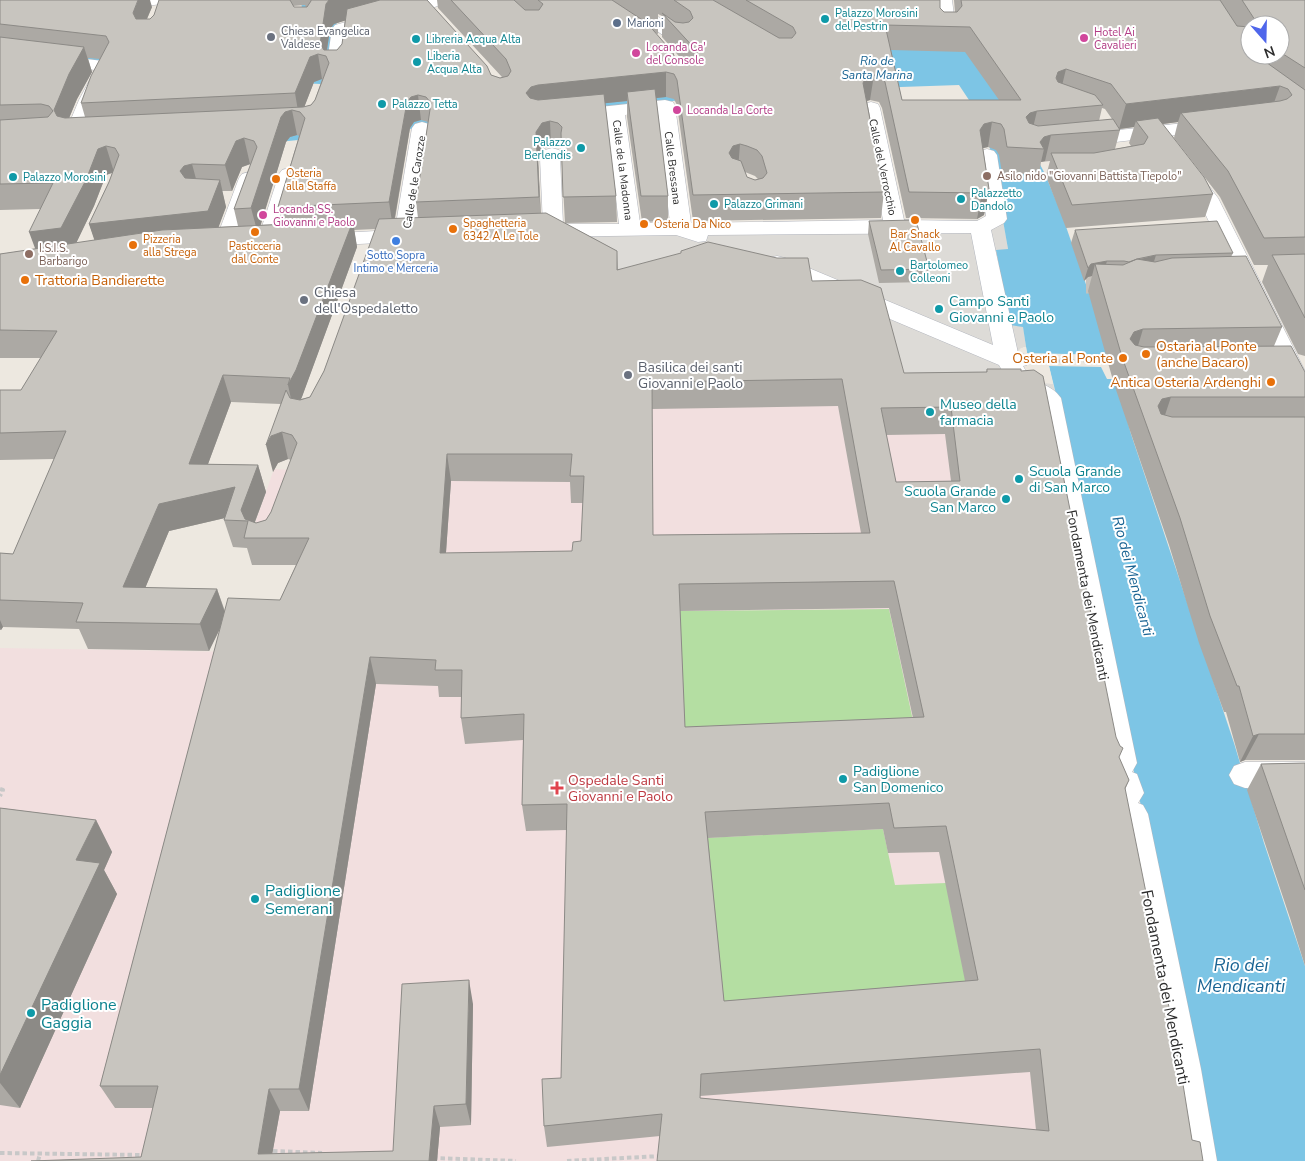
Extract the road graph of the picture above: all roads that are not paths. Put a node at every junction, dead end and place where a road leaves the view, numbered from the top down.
1 (624, 0) edge
2 (944, 0) edge
3 (431, 3) edge
4 (160, 4) edge
5 (100, 5) edge
6 (438, 20) edge
7 (947, 31) edge
8 (682, 41) edge
9 (0, 54) edge
10 (335, 69) edge
11 (869, 101) edge
12 (615, 110) junction
13 (547, 117) edge
14 (1233, 124) edge
15 (422, 128) edge
16 (112, 134) edge
17 (1060, 142) edge
18 (551, 145) edge
19 (1166, 145) junction
20 (295, 152) edge
21 (987, 155) edge
22 (251, 172) edge
23 (758, 225) junction
24 (896, 226) junction
25 (553, 227) junction
26 (980, 227) junction
27 (681, 230) junction
28 (630, 231) junction
29 (524, 232) edge
30 (284, 242) junction
31 (750, 254) junction
32 (1013, 360) junction
33 (1298, 363) edge
34 (1261, 364) edge
35 (1305, 395) edge
36 (1245, 775) dead end
37 (1305, 775) edge
38 (1198, 1161) edge

1 - 8 street
2 - 7 street
3 - 6 street
3 - 10 street
4 - 5 street
9 - 16 street
11 - 24 street, Calle del Verrocchio
12 - 13 street
12 - 27 street, Calle Bressana
12 - 28 street, Calle de la Madonna
14 - 19 street
15 - 30 street, Calle de le Carozze
17 - 19 street
18 - 25 street
19 - 33 street
20 - 30 street
21 - 26 street
22 - 30 street
23 - 24 street
23 - 27 street
23 - 31 street
24 - 26 street
25 - 28 street
25 - 29 street
26 - 32 street
27 - 28 street
27 - 31 street
31 - 32 street
32 - 38 street, Fondamenta dei Mendicanti
33 - 34 street
33 - 35 street
36 - 37 street

